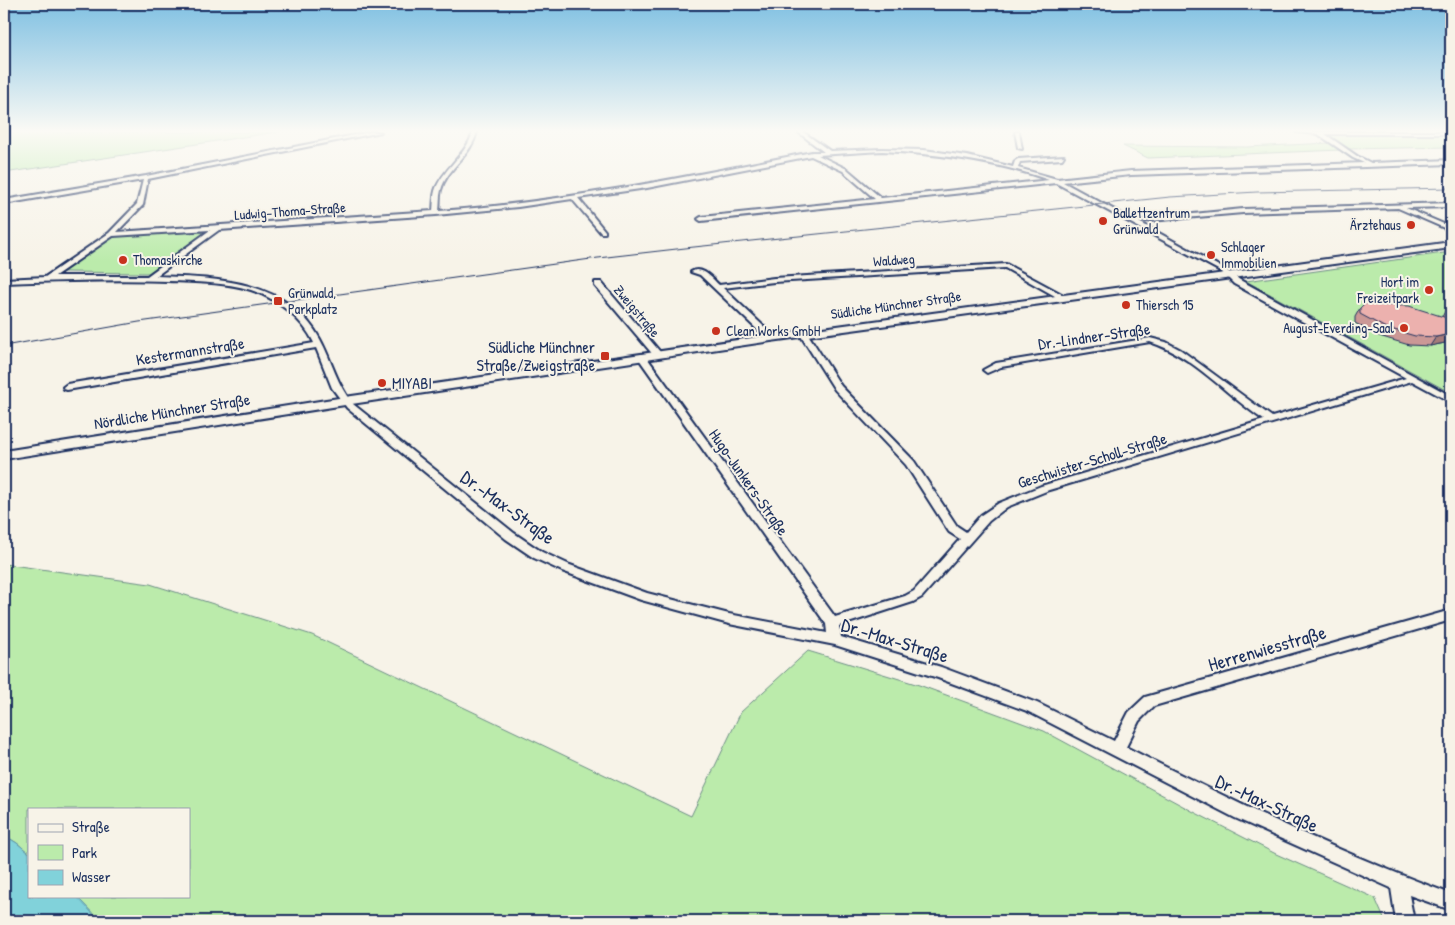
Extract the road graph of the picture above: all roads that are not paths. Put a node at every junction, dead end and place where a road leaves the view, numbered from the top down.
1 (160, 175) edge
2 (446, 175) edge
3 (703, 175) edge
4 (851, 175) edge
5 (1036, 175) edge
6 (1114, 175) edge
7 (146, 178) junction
8 (1059, 182) junction
9 (574, 197) junction
10 (880, 200) junction
11 (4, 202) edge
12 (1451, 205) edge
13 (1398, 207) junction
14 (436, 213) junction
15 (702, 219) dead end
16 (1134, 221) junction
17 (217, 228) junction
18 (1451, 230) edge
19 (603, 232) dead end
20 (112, 234) junction
21 (1451, 245) edge
22 (694, 272) dead end
23 (1229, 275) junction
24 (48, 278) junction
25 (149, 278) junction
26 (4, 280) edge
27 (598, 284) dead end
28 (717, 287) junction
29 (1065, 298) junction
30 (803, 333) junction
31 (770, 338) junction
32 (318, 345) junction
33 (658, 354) junction
34 (642, 357) junction
35 (987, 370) dead end
36 (1414, 378) junction
37 (67, 387) dead end
38 (1451, 399) edge
39 (345, 401) junction
40 (1272, 421) junction
41 (4, 456) edge
42 (967, 538) junction
43 (1451, 615) edge
44 (832, 624) junction
45 (835, 640) junction
46 (1118, 749) junction
47 (1399, 883) junction
48 (1451, 902) edge
49 (1405, 921) edge

1 - 7 street
2 - 14 street
3 - 9 street, Ludwig-Thoma-Straße
4 - 10 street
5 - 8 street, Ludwig-Thoma-Straße
6 - 8 street
7 - 11 street
7 - 20 street
8 - 10 street
8 - 16 street, Ludwig-Thoma-Straße
9 - 14 street, Ludwig-Thoma-Straße
9 - 19 street
10 - 15 street
12 - 13 street
13 - 16 street
13 - 18 street
14 - 17 street, Ludwig-Thoma-Straße
16 - 23 street, Ludwig-Thoma-Straße
17 - 20 street, Ludwig-Thoma-Straße
17 - 25 street
20 - 24 street
21 - 23 main road, Südliche Münchner Straße
22 - 28 street
23 - 29 main road, Südliche Münchner Straße
23 - 36 street, Ludwig-Thoma-Straße
24 - 25 street
24 - 26 street
25 - 32 street
27 - 33 street, Zweigstraße
28 - 29 street, Waldweg
28 - 31 street
29 - 30 main road, Südliche Münchner Straße
30 - 31 main road, Südliche Münchner Straße
30 - 42 street
31 - 33 main road, Südliche Münchner Straße
32 - 37 street, Kestermannstraße
32 - 39 street
33 - 34 main road, Südliche Münchner Straße
34 - 39 main road, Südliche Münchner Straße
34 - 44 street, Hugo-Junkers-Straße
35 - 40 street, Dr.-Lindner-Straße
36 - 38 street, Ludwig-Thoma-Straße
36 - 40 street, Geschwister-Scholl-Straße
39 - 41 main road, Nördliche Münchner Straße
39 - 45 street, Dr.-Max-Straße
40 - 42 street, Geschwister-Scholl-Straße
42 - 44 street, Geschwister-Scholl-Straße
43 - 46 street, Herrenwiesstraße
44 - 45 street
45 - 46 street, Dr.-Max-Straße
46 - 47 street, Dr.-Max-Straße
47 - 48 street, Dr.-Max-Straße
47 - 49 street

